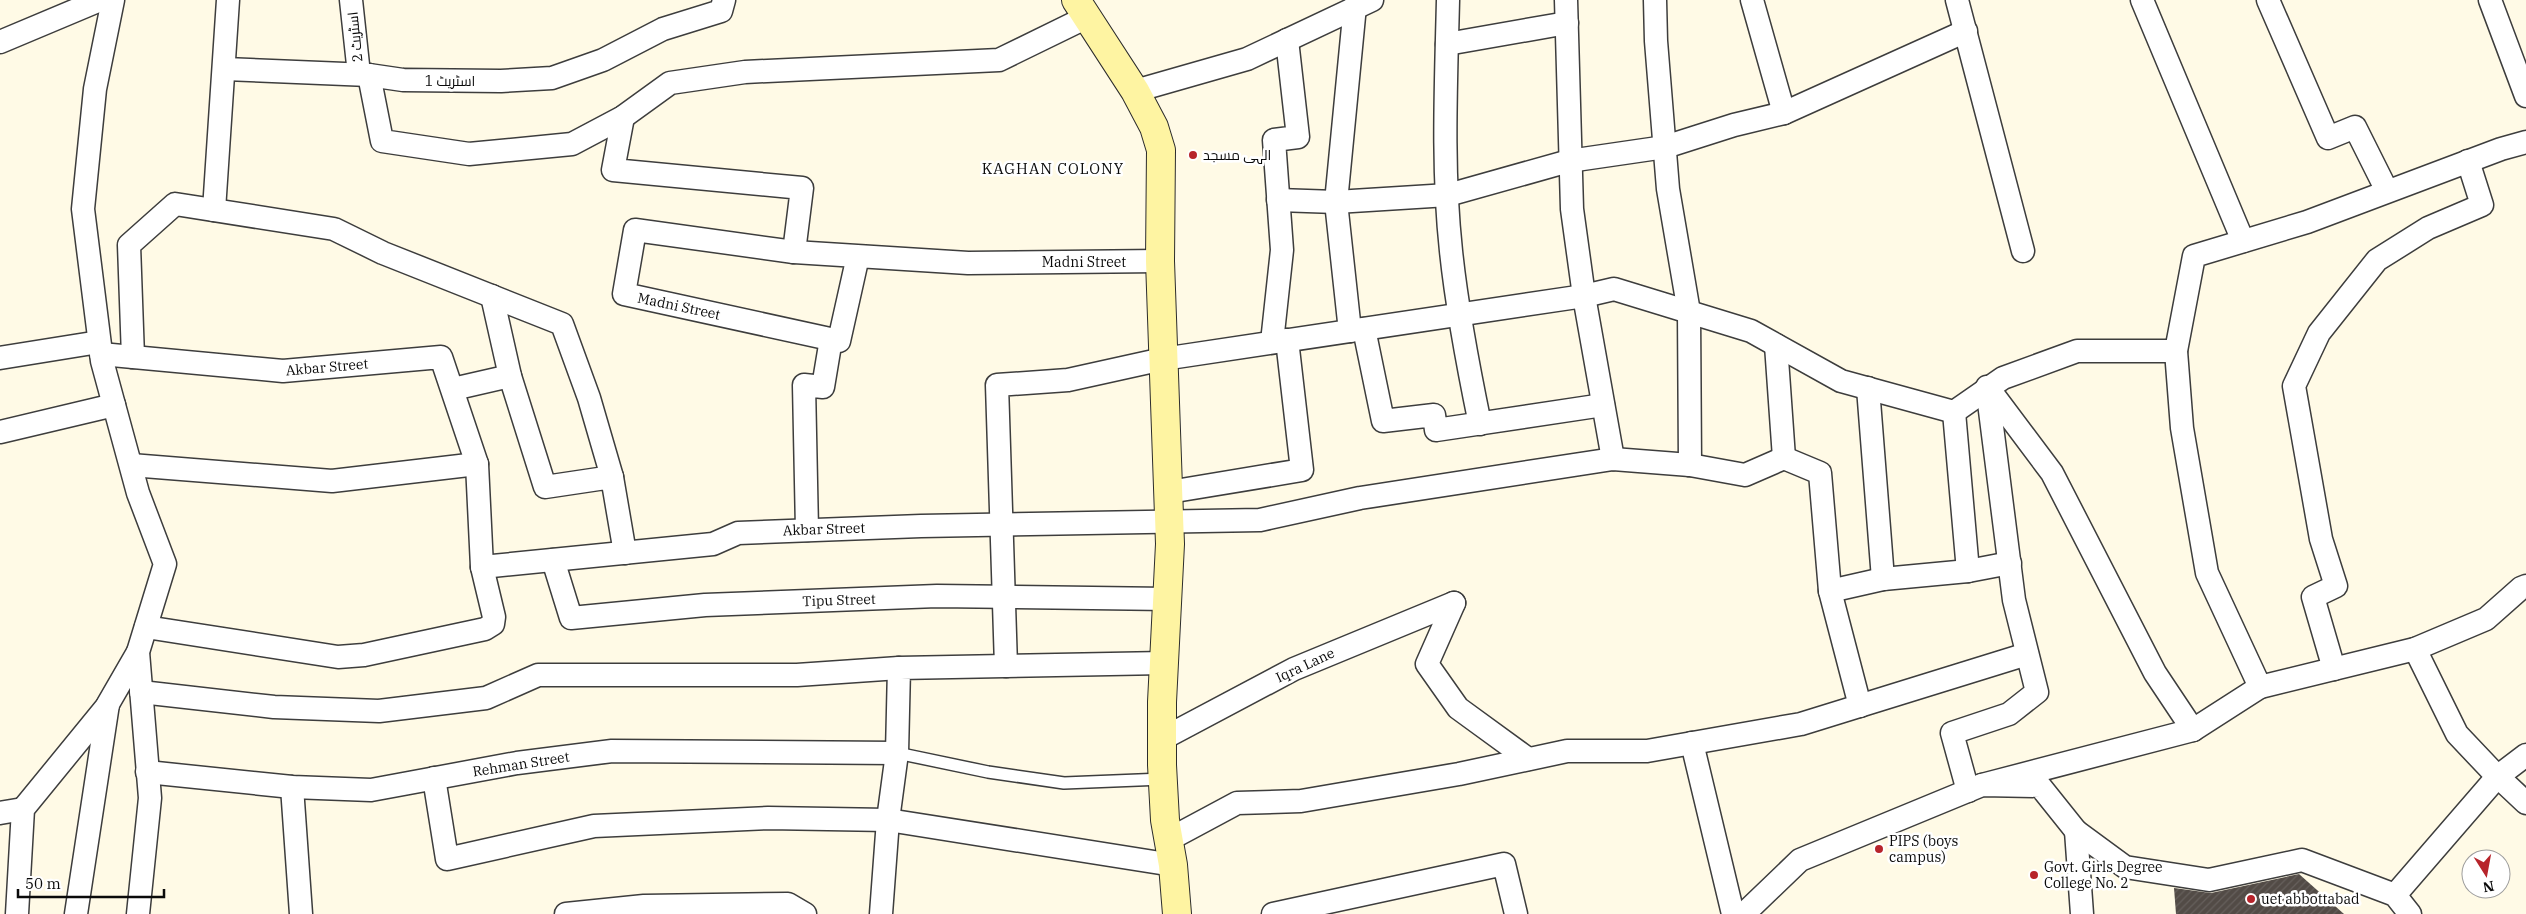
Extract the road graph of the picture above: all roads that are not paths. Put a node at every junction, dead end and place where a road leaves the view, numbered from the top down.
1 (100, 0) edge
2 (113, 0) edge
3 (228, 0) edge
4 (351, 0) edge
5 (724, 0) edge
6 (1448, 0) edge
7 (1566, 0) edge
8 (1655, 0) edge
9 (1752, 0) edge
10 (1957, 0) edge
11 (2142, 0) edge
12 (2268, 0) edge
13 (2490, 0) edge
14 (1363, 3) edge
15 (1082, 8) edge
16 (1567, 23) junction
17 (1966, 32) junction
18 (1287, 40) junction
19 (0, 42) edge
20 (1447, 44) junction
21 (224, 69) junction
22 (364, 75) junction
23 (1135, 91) junction
24 (2526, 96) edge
25 (1784, 114) junction
26 (623, 117) junction
27 (2526, 142) edge
28 (1665, 147) junction
29 (1569, 160) junction
30 (2468, 161) junction
31 (2387, 191) junction
32 (1448, 195) junction
33 (1278, 200) junction
34 (1336, 202) junction
35 (214, 210) junction
36 (2243, 241) junction
37 (2023, 251) dead end
38 (794, 252) junction
39 (858, 256) junction
40 (1160, 261) junction
41 (492, 296) junction
42 (1584, 296) junction
43 (1689, 312) junction
44 (1458, 314) junction
45 (1357, 330) junction
46 (831, 339) junction
47 (1280, 341) junction
48 (1776, 345) junction
49 (100, 348) junction
50 (2176, 351) junction
51 (133, 357) junction
52 (0, 358) edge
53 (1163, 359) junction
54 (510, 376) junction
55 (1987, 387) junction
56 (1868, 388) junction
57 (453, 389) junction
58 (114, 405) junction
59 (1603, 405) junction
60 (1954, 412) junction
61 (1480, 424) junction
62 (0, 432) edge
63 (1784, 458) junction
64 (1613, 460) junction
65 (476, 464) junction
66 (1690, 464) junction
67 (131, 465) junction
68 (612, 477) junction
69 (1169, 492) junction
70 (1170, 523) junction
71 (1002, 525) junction
72 (807, 530) junction
73 (625, 553) junction
74 (553, 560) junction
75 (2010, 563) junction
76 (482, 567) junction
77 (1968, 571) junction
78 (1883, 579) junction
79 (2526, 586) edge
80 (1830, 590) junction
81 (1004, 597) junction
82 (1168, 599) junction
83 (146, 627) junction
84 (2415, 649) junction
85 (138, 652) junction
86 (2027, 654) junction
87 (1164, 663) junction
88 (1006, 666) junction
89 (899, 668) junction
90 (2334, 669) junction
91 (2260, 687) junction
92 (141, 692) junction
93 (108, 704) junction
94 (1860, 706) junction
95 (2193, 730) junction
96 (1162, 739) junction
97 (1692, 743) junction
98 (897, 753) junction
99 (2526, 755) edge
100 (1528, 759) junction
101 (147, 772) junction
102 (2497, 777) junction
103 (434, 778) junction
104 (1163, 779) junction
105 (292, 787) junction
106 (1975, 788) junction
107 (2526, 803) edge
108 (23, 809) junction
109 (0, 813) edge
110 (888, 820) junction
111 (2076, 831) junction
112 (1170, 852) junction
113 (2395, 895) junction
114 (16, 914) edge
115 (76, 914) edge
116 (138, 914) edge
117 (301, 914) edge
118 (566, 914) edge
119 (805, 914) edge
120 (881, 914) edge
121 (1177, 914) edge
122 (1273, 914) edge
123 (1516, 914) edge
124 (1733, 914) edge
125 (1741, 914) edge
126 (2082, 914) edge
127 (2410, 914) edge

1 - 19 street
2 - 49 street
3 - 21 street
4 - 22 street, اسٹریٹ 2
5 - 22 street, اسٹریٹ 1
6 - 20 street
7 - 16 street
8 - 28 street
9 - 25 street
10 - 17 street
11 - 36 street
12 - 31 street
13 - 24 street
14 - 18 street
14 - 34 street
15 - 23 street
15 - 26 street
16 - 20 street
16 - 29 street
17 - 25 street
17 - 37 street
18 - 23 street
18 - 33 street
20 - 32 street
21 - 22 street, اسٹریٹ 1
21 - 35 street
22 - 26 street, اسٹریٹ 2
23 - 40 street
25 - 28 street
26 - 38 street
27 - 30 street
28 - 29 street
28 - 43 street
29 - 32 street
29 - 42 street
30 - 31 street
30 - 90 street
31 - 36 street
32 - 34 street
32 - 44 street
33 - 34 street
33 - 47 street
34 - 45 street
35 - 41 street
35 - 51 street
36 - 50 street
38 - 39 street, Madni Street
38 - 46 street, Madni Street
39 - 40 street, Madni Street
39 - 46 street
40 - 53 street
41 - 54 street
41 - 68 street
42 - 43 street
42 - 44 street
42 - 59 street
43 - 48 street
43 - 66 street
44 - 45 street
44 - 61 street
45 - 47 street
45 - 61 street
46 - 72 street
47 - 53 street
47 - 69 street
48 - 56 street
48 - 63 street
49 - 51 street, Akbar Street
49 - 52 street, Akbar Street
49 - 58 street
50 - 55 street
50 - 91 street
51 - 57 street, Akbar Street
53 - 69 street
53 - 71 street
54 - 57 street
54 - 68 street
55 - 60 street
55 - 75 street
55 - 95 street
56 - 60 street
56 - 78 street
57 - 65 street, Akbar Street
58 - 62 street
58 - 67 street
59 - 61 street
59 - 64 street
60 - 77 street
63 - 66 street, Akbar Street
63 - 80 street
64 - 66 street, Akbar Street
64 - 70 street, Akbar Street
65 - 67 street
65 - 76 street, Akbar Street
67 - 83 street
68 - 73 street
69 - 70 street
70 - 71 street, Akbar Street
70 - 82 street
71 - 72 street, Akbar Street
71 - 81 street
72 - 73 street, Akbar Street
73 - 74 street, Akbar Street
74 - 76 street, Akbar Street
74 - 81 street, Tipu Street
75 - 77 street
75 - 86 street
76 - 83 street, Akbar Street
77 - 78 street
78 - 80 street
79 - 84 street
80 - 94 street
81 - 82 street, Tipu Street
81 - 88 street
82 - 87 street
83 - 85 street
84 - 90 street
84 - 102 street
85 - 92 street
85 - 93 street
86 - 94 street
86 - 106 street
87 - 88 street
87 - 96 street
88 - 89 street
89 - 92 street
89 - 98 street
90 - 91 street
91 - 95 street
92 - 101 street
93 - 108 street
93 - 115 street
94 - 97 street
95 - 106 street
96 - 100 street, Iqra Lane
96 - 104 street
97 - 100 street
97 - 124 street
98 - 103 street, Rehman Street
98 - 104 lane
98 - 110 street
99 - 102 street
100 - 112 street
101 - 105 street, Rehman Street
101 - 116 street
102 - 107 street
102 - 113 street
103 - 105 street, Rehman Street
103 - 110 street
104 - 112 street
105 - 117 street
106 - 111 street
106 - 125 street
108 - 109 street
108 - 114 street
110 - 112 street
110 - 120 street
111 - 113 street
111 - 126 street
112 - 121 street
113 - 127 street
118 - 119 street
122 - 123 street

